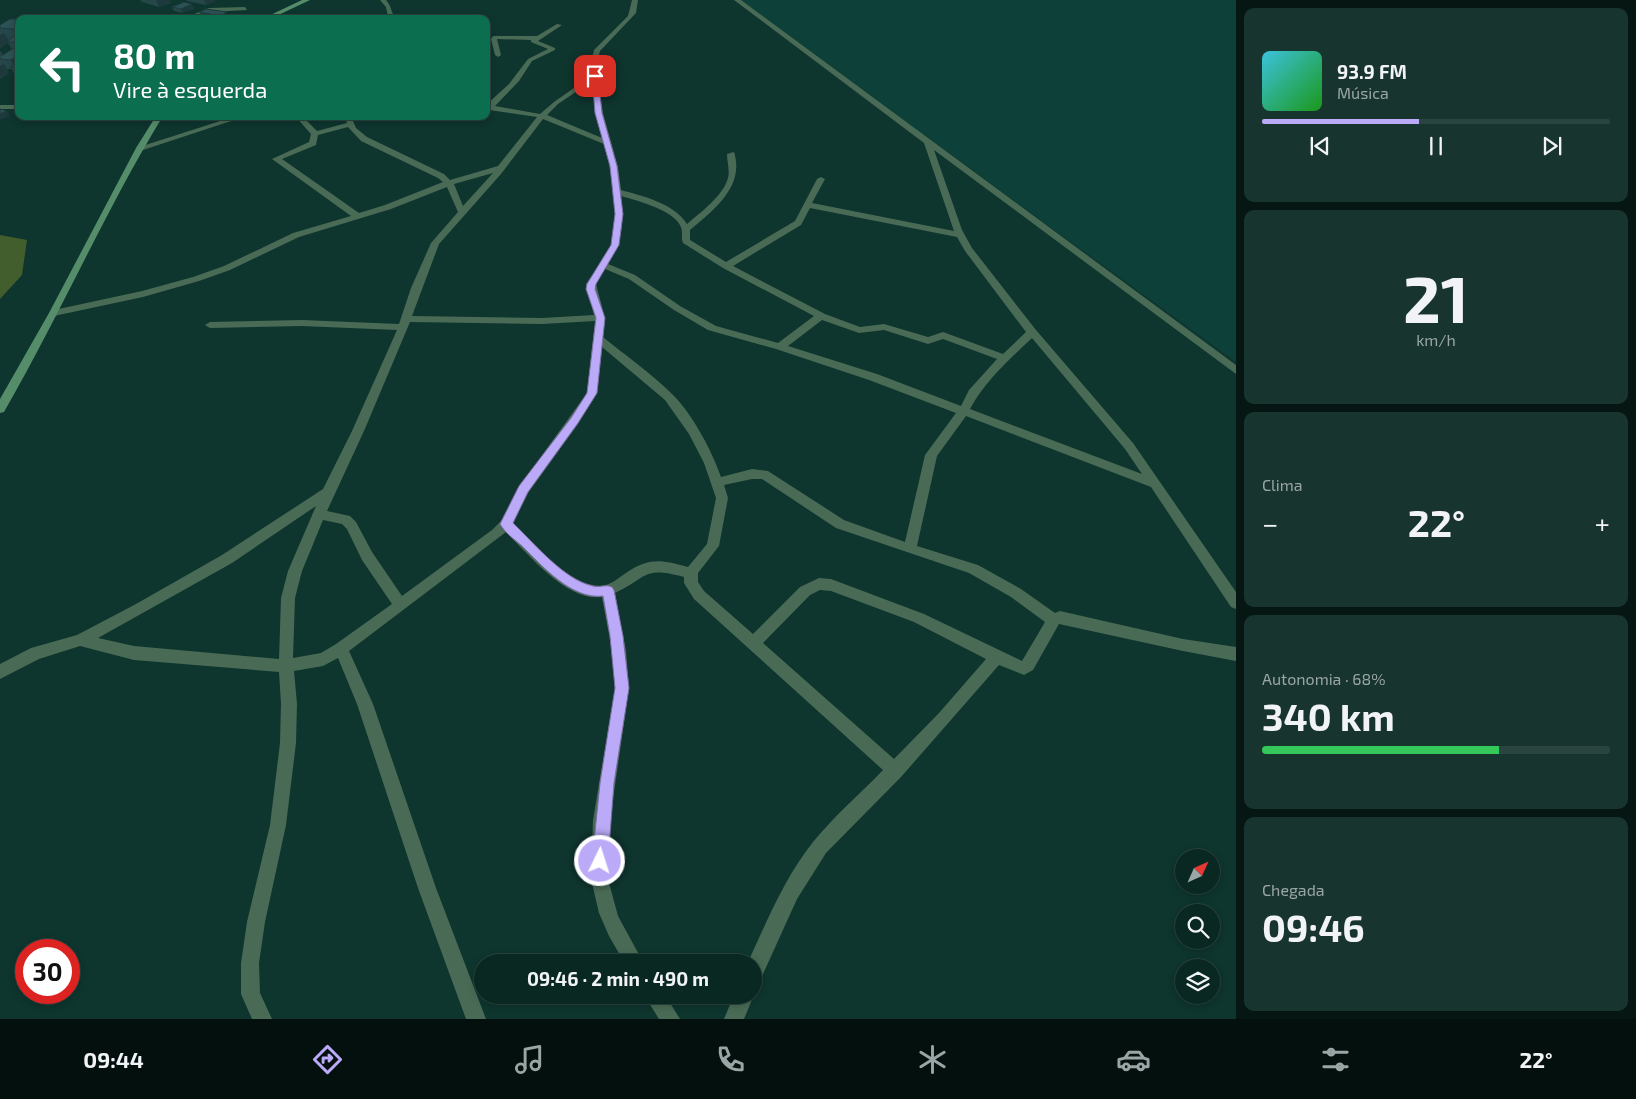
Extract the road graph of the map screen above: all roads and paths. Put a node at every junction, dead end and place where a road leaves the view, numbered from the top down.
1 (307, 0) edge
2 (382, 0) edge
3 (635, 0) edge
4 (737, 0) edge
5 (245, 9) dead end
6 (196, 15) edge
7 (274, 15) edge
8 (390, 15) edge
9 (559, 25) dead end
10 (538, 38) junction
11 (498, 55) dead end
12 (595, 76) junction
13 (490, 106) edge
14 (0, 107) edge
15 (15, 107) edge
16 (490, 108) edge
17 (542, 116) junction
18 (158, 120) edge
19 (227, 120) edge
20 (302, 120) edge
21 (349, 120) edge
22 (315, 134) junction
23 (608, 143) junction
24 (928, 143) junction
25 (140, 148) junction
26 (731, 154) dead end
27 (501, 168) junction
28 (821, 179) dead end
29 (449, 183) junction
30 (617, 192) junction
31 (808, 205) junction
32 (462, 212) junction
33 (357, 216) junction
34 (686, 229) junction
35 (960, 235) junction
36 (603, 265) junction
37 (726, 266) junction
38 (54, 312) junction
39 (821, 316) junction
40 (600, 318) junction
41 (405, 323) junction
42 (210, 324) dead end
43 (1032, 332) junction
44 (598, 339) junction
45 (780, 347) junction
46 (1004, 358) junction
47 (1236, 370) edge
48 (0, 409) edge
49 (963, 412) junction
50 (717, 482) junction
51 (1155, 484) junction
52 (328, 492) junction
53 (320, 514) junction
54 (506, 524) junction
55 (910, 549) junction
56 (691, 573) junction
57 (608, 590) junction
58 (400, 604) junction
59 (1236, 604) edge
60 (1054, 620) junction
61 (80, 640) junction
62 (753, 644) junction
63 (340, 649) junction
64 (1236, 654) edge
65 (997, 657) junction
66 (286, 666) junction
67 (0, 672) edge
68 (895, 771) junction
69 (629, 954) edge
70 (762, 954) edge
71 (660, 1004) edge
72 (740, 1004) edge
73 (262, 1019) edge
74 (476, 1019) edge
75 (670, 1019) edge
76 (734, 1019) edge

1 - 7 main road
2 - 8 street
3 - 12 street
4 - 24 street
5 - 6 street
9 - 10 street
10 - 11 street
10 - 13 street
12 - 17 street
12 - 23 street
14 - 15 street
16 - 17 street
17 - 23 street
17 - 27 street
18 - 25 main road
19 - 25 street
20 - 22 street
21 - 22 street
21 - 29 street
22 - 33 street
23 - 30 street
24 - 35 street
24 - 47 street
25 - 38 main road
26 - 34 street
27 - 29 street
27 - 32 street
28 - 31 street
29 - 32 street
29 - 33 street
30 - 34 street
30 - 36 street
31 - 35 street
31 - 37 street
32 - 41 street
33 - 38 street
34 - 37 street
35 - 43 street
36 - 40 street
36 - 45 street
37 - 39 street
38 - 48 main road
39 - 45 street
39 - 46 street
40 - 41 street
40 - 44 street
41 - 42 street
41 - 52 street
43 - 46 street
43 - 51 street
44 - 50 street
44 - 54 street
45 - 49 street
46 - 49 street
49 - 51 street
49 - 55 street
50 - 55 street
50 - 56 street
51 - 59 street
52 - 53 street
52 - 61 street
53 - 58 street
53 - 66 street
54 - 57 street
54 - 58 street
55 - 60 street
56 - 57 street
56 - 62 street
57 - 69 street
58 - 63 street
60 - 64 street
60 - 65 street
61 - 66 street
61 - 67 street
62 - 65 street
62 - 68 street
63 - 66 street
63 - 74 street
65 - 68 street
66 - 73 street
68 - 70 street
71 - 75 street
72 - 76 street

